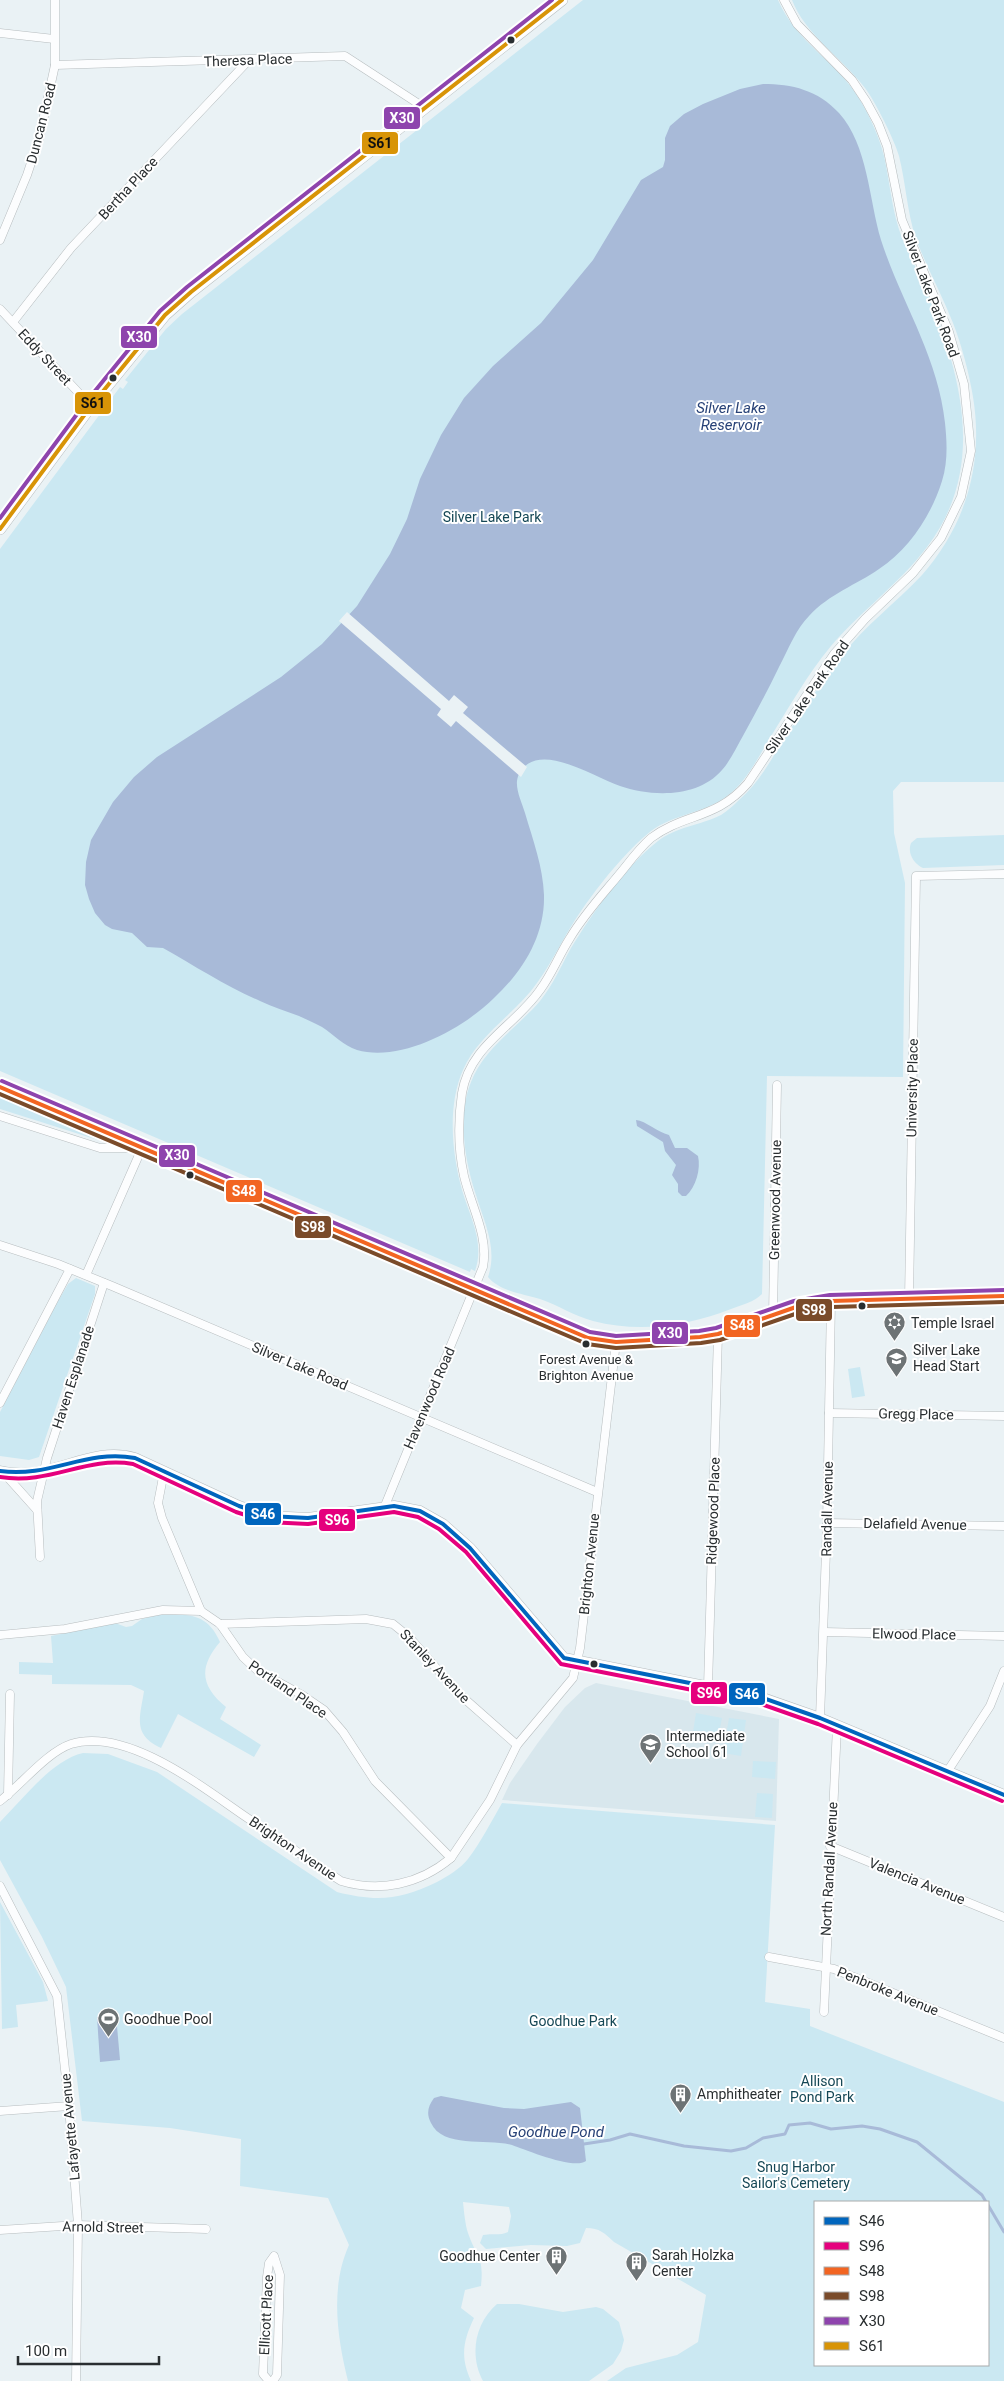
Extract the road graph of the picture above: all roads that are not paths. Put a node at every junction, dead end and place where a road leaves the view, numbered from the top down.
1 (55, 0) edge
2 (562, 0) edge
3 (784, 0) edge
4 (0, 33) edge
5 (54, 39) junction
6 (249, 60) junction
7 (55, 65) junction
8 (425, 108) junction
9 (0, 240) edge
10 (0, 309) edge
11 (13, 322) junction
12 (90, 406) junction
13 (0, 529) edge
14 (1004, 874) edge
15 (777, 1085) dead end
16 (0, 1088) edge
17 (0, 1116) edge
18 (142, 1148) junction
19 (0, 1245) edge
20 (70, 1269) junction
21 (86, 1276) junction
22 (104, 1283) junction
23 (476, 1290) junction
24 (1004, 1296) edge
25 (909, 1299) junction
26 (831, 1301) junction
27 (773, 1316) junction
28 (718, 1334) junction
29 (616, 1342) junction
30 (0, 1403) edge
31 (829, 1413) junction
32 (1004, 1416) edge
33 (421, 1417) junction
34 (1, 1471) edge
35 (164, 1472) junction
36 (43, 1473) junction
37 (597, 1492) junction
38 (384, 1508) junction
39 (37, 1510) junction
40 (827, 1522) junction
41 (1004, 1526) edge
42 (40, 1557) dead end
43 (200, 1611) junction
44 (220, 1624) junction
45 (824, 1632) junction
46 (0, 1635) edge
47 (1004, 1636) edge
48 (578, 1661) junction
49 (1004, 1671) edge
50 (708, 1687) junction
51 (10, 1694) dead end
52 (820, 1718) junction
53 (837, 1726) junction
54 (517, 1746) junction
55 (947, 1772) junction
56 (8, 1795) junction
57 (1004, 1795) edge
58 (0, 1801) edge
59 (830, 1846) junction
60 (451, 1858) junction
61 (0, 1886) edge
62 (1004, 1917) edge
63 (769, 1957) dead end
64 (825, 1967) junction
65 (824, 2012) dead end
66 (1004, 2038) edge
67 (69, 2106) junction
68 (0, 2111) edge
69 (78, 2225) junction
70 (206, 2229) dead end
71 (0, 2230) edge
72 (76, 2381) edge
73 (269, 2381) edge
74 (273, 2381) edge

1 - 5 street, Duncan Road
2 - 8 main road
3 - 23 street, Silver Lake Park Road
4 - 5 street
5 - 7 street, Duncan Road
6 - 7 street, Theresa Place
6 - 8 street, Theresa Place
6 - 11 street, Bertha Place
7 - 9 street, Duncan Road
8 - 12 main road
10 - 11 street, Eddy Street
11 - 12 street, Eddy Street
12 - 13 main road
14 - 25 street, University Place
15 - 27 street, Greenwood Avenue
16 - 18 main road
17 - 18 street
18 - 21 street
18 - 23 main road
19 - 20 street, Silver Lake Road
20 - 21 street, Silver Lake Road
20 - 30 street
21 - 22 street, Silver Lake Road
22 - 33 street, Silver Lake Road
22 - 36 street, Haven Esplanade
23 - 29 main road
23 - 33 street, Havenwood Road
24 - 25 main road
25 - 26 main road
26 - 27 main road
26 - 31 street, Randall Avenue
27 - 28 main road
28 - 29 main road
28 - 50 street, Ridgewood Place
29 - 37 street, Brighton Avenue
31 - 32 street, Gregg Place
31 - 40 street, Randall Avenue
33 - 37 street, Silver Lake Road
33 - 38 street, Havenwood Road
34 - 36 street
34 - 39 street
35 - 36 street
35 - 38 street
35 - 43 street
36 - 39 street, Haven Esplanade
37 - 48 street, Brighton Avenue
38 - 48 street
39 - 42 street, Haven Esplanade
40 - 41 street, Delafield Avenue
40 - 45 street, Randall Avenue
43 - 44 street, Portland Place
43 - 46 street
44 - 54 street, Stanley Avenue
44 - 60 street, Portland Place
45 - 47 street, Elwood Place
45 - 52 street, Randall Avenue
48 - 50 street
48 - 54 street, Brighton Avenue
49 - 55 street
50 - 52 street
51 - 56 street
52 - 53 street
53 - 55 street
53 - 59 street, North Randall Avenue
54 - 60 street, Brighton Avenue
55 - 57 street
56 - 58 street, Brighton Avenue
56 - 60 street, Brighton Avenue
59 - 62 street, Valencia Avenue
59 - 64 street, North Randall Avenue
61 - 67 street, Lafayette Avenue
63 - 64 street, Penbroke Avenue
64 - 65 street, North Randall Avenue
64 - 66 street, Penbroke Avenue
67 - 68 street
67 - 69 street, Lafayette Avenue
69 - 70 street, Arnold Street
69 - 71 street, Arnold Street
69 - 72 street, Lafayette Avenue
73 - 74 street, Ellicott Place

